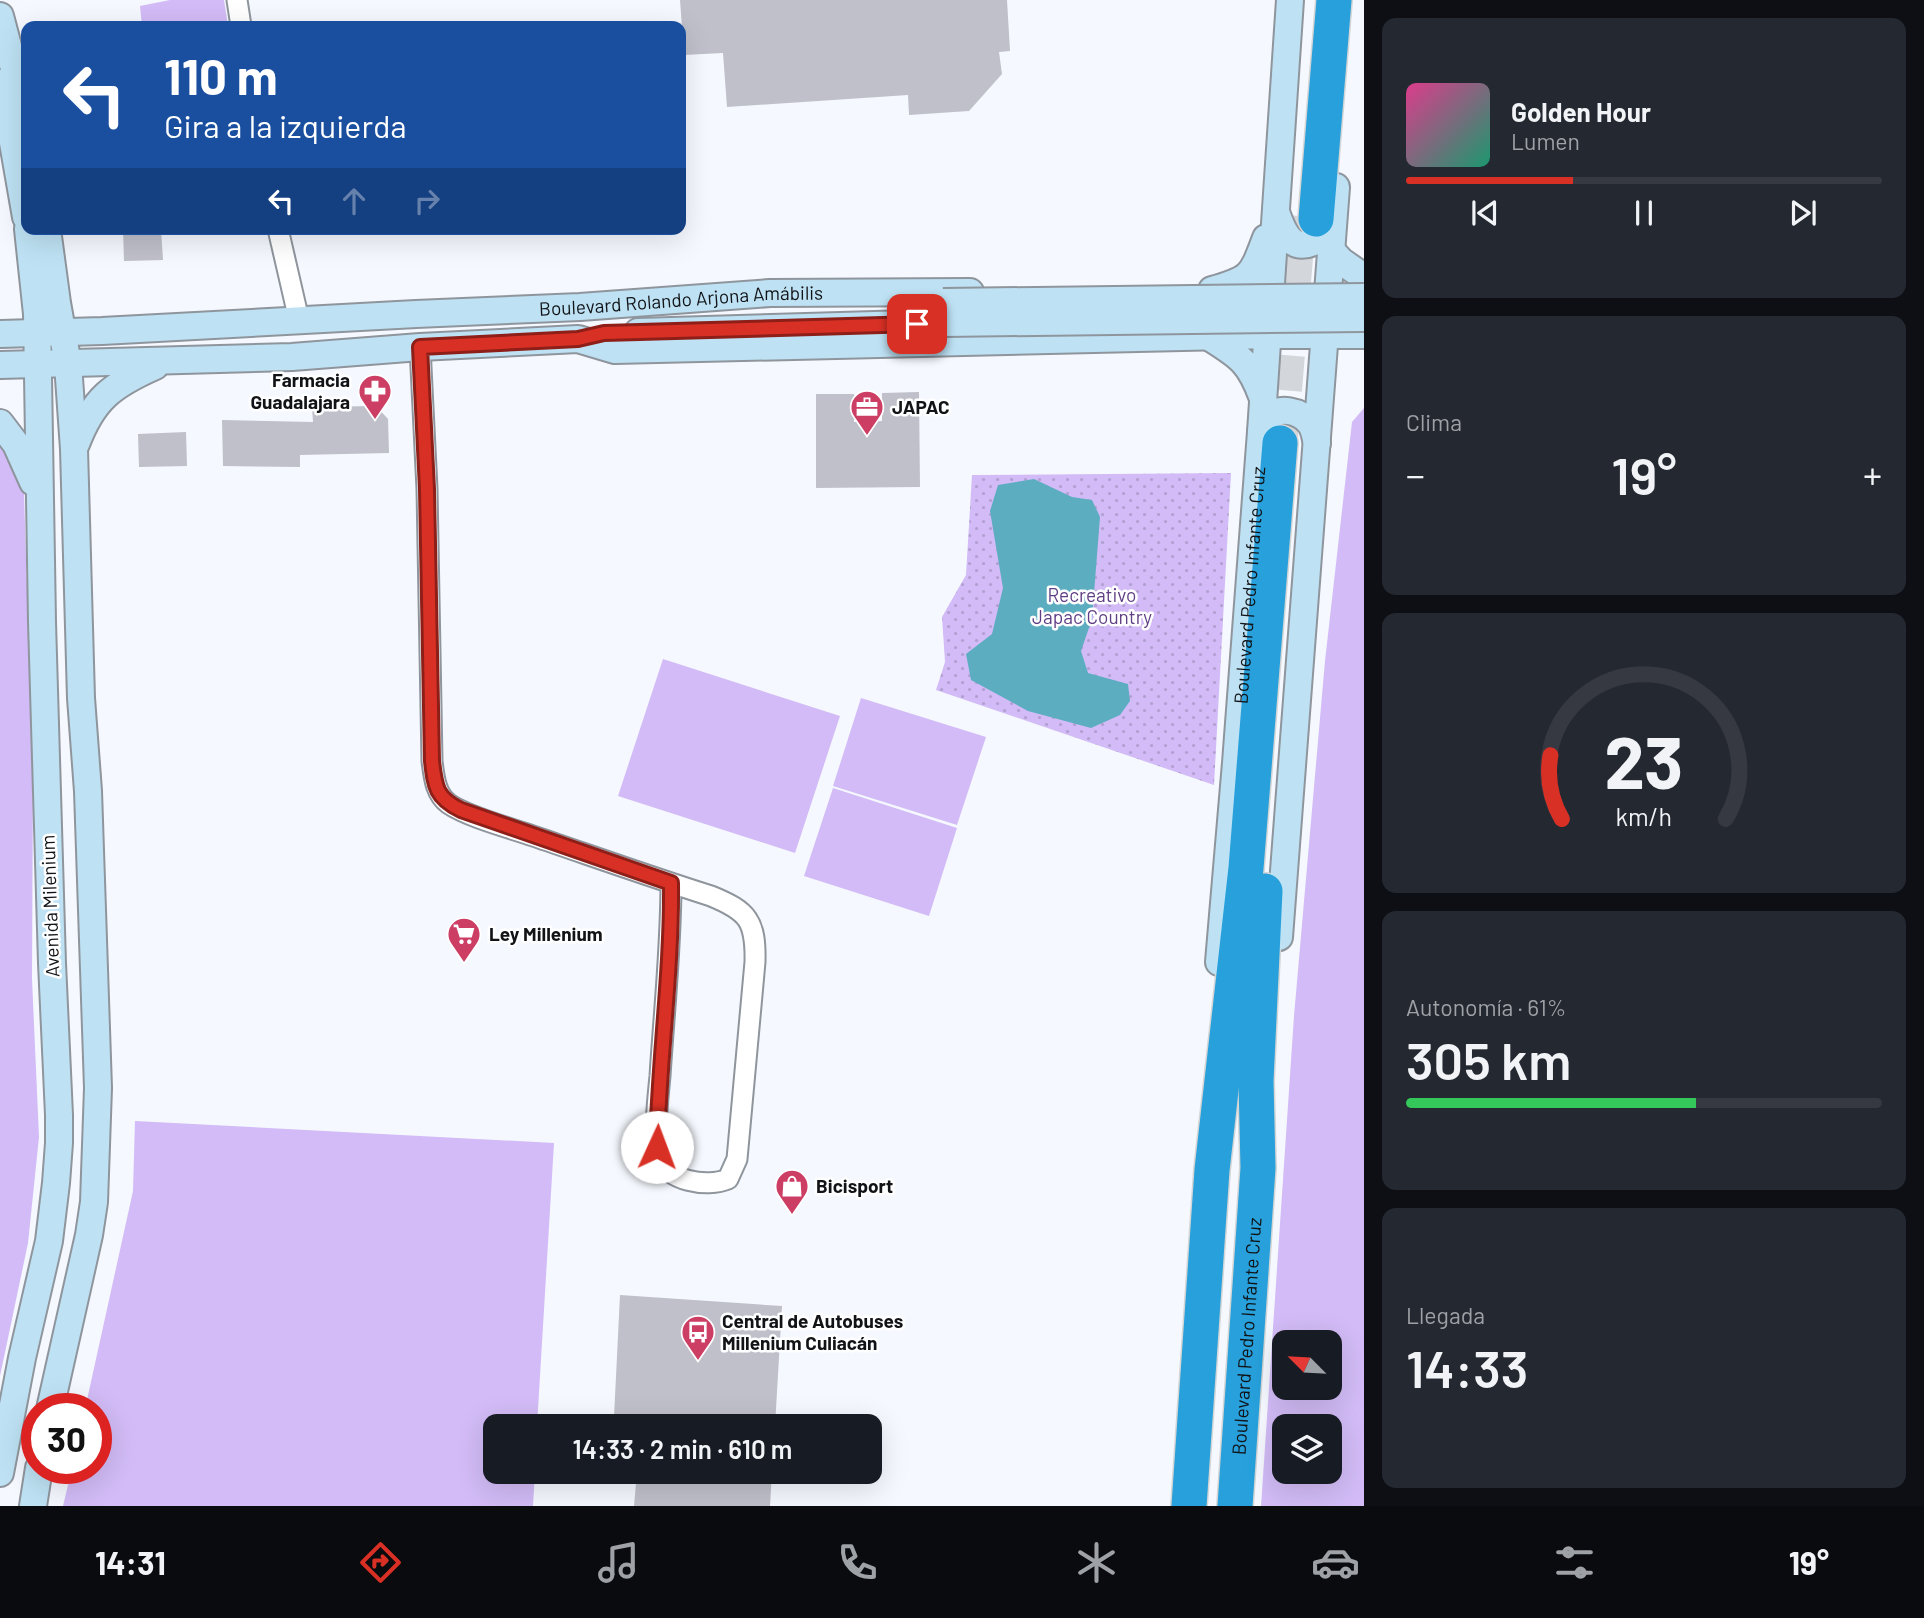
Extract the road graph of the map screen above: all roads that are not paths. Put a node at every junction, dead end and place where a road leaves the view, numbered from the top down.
1 (237, 0) edge
2 (1290, 0) edge
3 (1315, 0) edge
4 (1334, 0) edge
5 (1350, 0) edge
6 (0, 16) edge
7 (240, 21) edge
8 (0, 83) edge
9 (12, 114) edge
10 (21, 180) edge
11 (1305, 223) junction
12 (29, 235) edge
13 (47, 235) edge
14 (279, 235) edge
15 (1364, 277) edge
16 (1364, 286) edge
17 (1328, 288) junction
18 (1270, 289) junction
19 (1212, 290) junction
20 (1364, 297) edge
21 (580, 307) junction
22 (943, 313) junction
23 (299, 320) junction
24 (647, 324) junction
25 (1353, 332) edge
26 (50, 333) junction
27 (0, 334) edge
28 (1267, 336) junction
29 (1209, 337) junction
30 (578, 339) junction
31 (420, 347) junction
32 (164, 362) junction
33 (37, 363) junction
34 (68, 363) junction
35 (0, 365) edge
36 (1263, 399) junction
37 (1319, 406) junction
38 (0, 423) edge
39 (1289, 440) junction
40 (74, 449) junction
41 (39, 497) junction
42 (671, 883) junction
43 (59, 1143) junction
44 (97, 1145) junction
45 (54, 1393) edge
46 (0, 1473) edge
47 (36, 1484) edge
48 (33, 1506) edge
49 (1189, 1506) edge
50 (1235, 1506) edge

1 - 7 street
2 - 11 street, Boulevard Pedro Infante Cruz
3 - 11 highway, Boulevard Pedro Infante Cruz
4 - 11 highway, Boulevard Pedro Infante Cruz
5 - 11 street, Boulevard Pedro Infante Cruz
6 - 9 street
8 - 9 street
9 - 10 street
11 - 15 street
11 - 17 street, Boulevard Pedro Infante Cruz
11 - 18 street, Boulevard Pedro Infante Cruz
11 - 19 street
12 - 26 street
13 - 26 street
14 - 23 street
16 - 17 street, Boulevard Rolando Arjona Amábilis
17 - 18 street, Boulevard Rolando Arjona Amábilis
17 - 25 street, Boulevard Pedro Infante Cruz
18 - 19 street, Boulevard Rolando Arjona Amábilis
18 - 28 street, Boulevard Pedro Infante Cruz
19 - 21 street, Boulevard Rolando Arjona Amábilis
20 - 22 street, bridge
21 - 23 street, Boulevard Rolando Arjona Amábilis
21 - 24 street
22 - 24 street, Boulevard Rolando Arjona Amábilis
22 - 25 street, bridge
23 - 26 street, Boulevard Rolando Arjona Amábilis
24 - 30 street
25 - 28 street, Boulevard Rolando Arjona Amábilis
25 - 37 street, Boulevard Pedro Infante Cruz
25 - 37 street
26 - 27 street, Boulevard Rolando Arjona Amábilis
26 - 33 street, Avenida Milenium
26 - 34 street
28 - 29 street, Boulevard Rolando Arjona Amábilis
28 - 36 street, Boulevard Pedro Infante Cruz
29 - 30 street, Boulevard Rolando Arjona Amábilis
29 - 36 street
30 - 31 street, Boulevard Rolando Arjona Amábilis
31 - 32 street, Boulevard Rolando Arjona Amábilis
31 - 42 street
32 - 34 street, Boulevard Rolando Arjona Amábilis
32 - 40 street
33 - 34 street, Boulevard Rolando Arjona Amábilis
33 - 35 street, Boulevard Rolando Arjona Amábilis
33 - 41 street, Avenida Milenium
34 - 40 street
36 - 39 street, Boulevard Pedro Infante Cruz
37 - 39 street, Boulevard Pedro Infante Cruz
38 - 41 street
39 - 49 highway, Boulevard Pedro Infante Cruz
39 - 50 highway, Boulevard Pedro Infante Cruz
40 - 44 street
41 - 43 street, Avenida Milenium
42 - 42 street
43 - 44 street
43 - 46 street, Avenida Milenium
44 - 45 street
47 - 48 street

